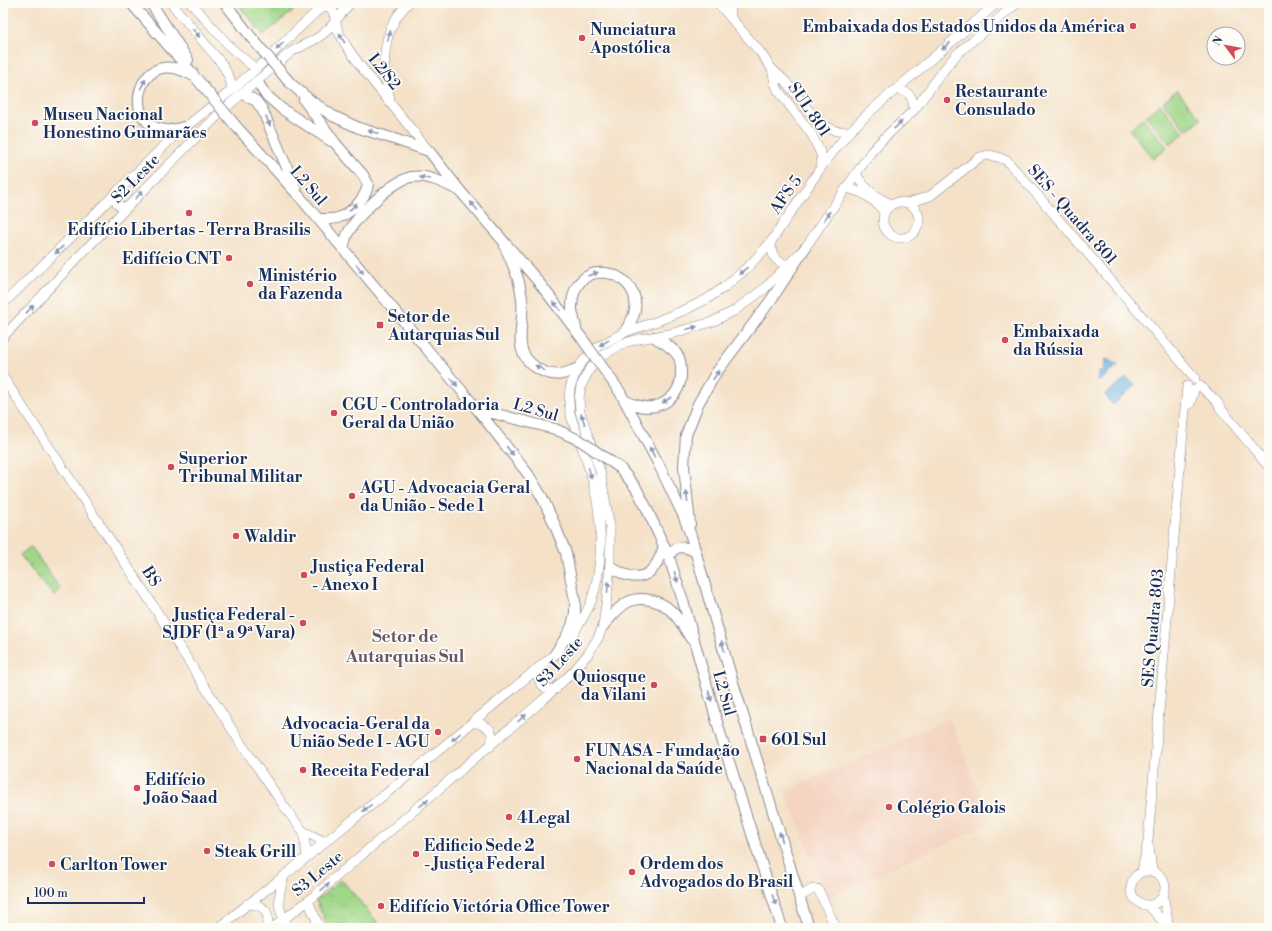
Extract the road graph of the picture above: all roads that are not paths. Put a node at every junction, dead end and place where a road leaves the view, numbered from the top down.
1 (131, 3) edge
2 (151, 3) edge
3 (171, 3) edge
4 (191, 3) edge
5 (217, 3) edge
6 (225, 3) edge
7 (350, 3) edge
8 (408, 3) edge
9 (718, 3) edge
10 (730, 3) edge
11 (997, 3) edge
12 (1017, 3) edge
13 (329, 4) edge
14 (731, 18) junction
15 (237, 19) junction
16 (336, 22) junction
17 (301, 27) junction
18 (311, 41) junction
19 (256, 69) junction
20 (772, 70) junction
21 (196, 78) junction
22 (257, 82) junction
23 (292, 85) junction
24 (897, 88) junction
25 (232, 90) junction
26 (243, 94) junction
27 (802, 101) junction
28 (391, 102) junction
29 (792, 109) junction
30 (914, 110) junction
31 (185, 127) junction
32 (849, 132) junction
33 (336, 144) junction
34 (429, 151) junction
35 (822, 166) junction
36 (856, 174) junction
37 (846, 188) junction
38 (461, 192) junction
39 (117, 193) junction
40 (299, 196) junction
41 (930, 196) junction
42 (908, 203) junction
43 (892, 204) junction
44 (126, 208) junction
45 (884, 212) junction
46 (318, 219) junction
47 (919, 219) junction
48 (501, 237) junction
49 (770, 243) junction
50 (343, 248) junction
51 (805, 248) junction
52 (788, 265) junction
53 (3, 304) edge
54 (624, 332) junction
55 (579, 334) junction
56 (3, 337) edge
57 (654, 337) junction
58 (577, 369) junction
59 (3, 377) edge
60 (1193, 385) junction
61 (622, 396) junction
62 (477, 409) junction
63 (1269, 467) edge
64 (691, 536) junction
65 (664, 544) junction
66 (696, 552) junction
67 (669, 557) junction
68 (610, 566) junction
69 (603, 626) junction
70 (695, 645) junction
71 (555, 654) junction
72 (539, 667) junction
73 (556, 689) junction
74 (473, 722) junction
75 (490, 747) junction
76 (303, 831) junction
77 (1148, 840) junction
78 (325, 842) junction
79 (307, 857) junction
80 (1142, 871) junction
81 (1152, 871) junction
82 (284, 876) junction
83 (1163, 896) junction
84 (800, 897) junction
85 (308, 901) junction
86 (248, 904) junction
87 (1148, 905) junction
88 (285, 924) edge
89 (218, 928) edge
90 (266, 928) edge
91 (272, 928) edge
92 (320, 928) edge
93 (782, 928) edge
94 (809, 928) edge
95 (836, 928) edge
96 (1169, 928) edge

1 - 21 main road, L2 Sul
2 - 21 main road
3 -> 25 main road
4 - 19 main road
5 - 15 main road
6 - 15 main road
7 - 16 main road, S2 Leste
28 -> 8 main road
9 - 14 main road, SUL 801
10 - 14 main road
11 -> 24 main road, AFS 5
12 - 30 main road
13 - 16 main road, L2/S2
13 - 17 main road, S2 Leste
14 - 20 main road, SUL 801
15 - 23 main road, bridge
16 - 18 main road, S2 Leste
28 -> 16 main road, L2/S2
17 - 18 main road
17 -> 19 main road, S2 Leste
18 - 22 main road, S2 Leste
19 - 25 main road, S2 Leste
20 - 27 main road, SUL 801
20 - 29 main road, SUL 801
31 -> 21 main road
21 - 40 main road, L2 Sul, bridge
22 - 26 main road, S2 Leste
22 - 33 main road
23 - 33 main road
34 -> 23 main road
24 - 30 main road
24 - 32 main road, AFS 5
25 - 31 main road, S2 Leste
26 -> 40 main road
44 -> 26 main road, S2 Leste
27 - 29 main road
27 - 32 main road, SUL 801
28 - 34 main road, L2/S2
29 - 35 main road, SUL 801
36 -> 30 main road
31 - 39 main road, S2 Leste
32 - 35 main road, AFS 5
46 -> 33 main road
34 - 38 main road, L2 Sul
35 - 49 main road, AFS 5
36 - 37 main road
36 - 43 main road
37 - 45 main road
51 -> 37 main road
48 -> 38 main road, L2 Sul
38 -> 50 main road
39 - 44 main road
39 -> 53 main road, S2 Leste
40 - 46 main road, L2 Sul
41 - 42 main road, SES - Quadra 801
41 - 47 main road, SES - Quadra 801
41 - 60 main road, SES - Quadra 801
42 - 43 main road
42 - 47 main road
43 - 45 main road
56 -> 44 main road, S2 Leste
45 - 47 main road
46 - 50 main road, L2 Sul
55 -> 48 main road, L2 Sul
58 -> 48 main road
49 - 52 main road
49 -> 54 main road, AFS 5
50 -> 62 main road, L2 Sul
51 - 52 main road
64 -> 51 main road
57 -> 52 main road
55 -> 54 main road
54 -> 58 main road, AFS 5
55 - 61 main road, L2 Sul, bridge
57 -> 61 main road
68 -> 57 main road, S3 Leste
58 -> 71 main road, S3 Leste
59 - 76 main road, BS
60 - 63 main road, SES - Quadra 801
60 - 77 main road, SES Quadra 803
64 -> 61 main road, L2 Sul
62 - 65 main road, L2 Sul, bridge
62 -> 71 main road
64 - 66 main road, L2 Sul
65 - 67 main road, L2 Sul
65 - 68 main road
66 - 67 main road
84 -> 66 main road, L2 Sul
67 -> 70 main road, L2 Sul
69 -> 68 main road, S3 Leste
69 - 70 main road
69 - 73 main road, S3 Leste
70 -> 93 main road, L2 Sul
71 - 72 main road, S3 Leste
72 - 73 main road
72 - 74 main road, S3 Leste
75 -> 73 main road, S3 Leste
74 - 75 main road
74 -> 78 main road, S3 Leste
85 -> 75 main road, S3 Leste
76 - 78 main road, BS
76 - 79 main road, BS
77 - 80 main road, SES Quadra 803
77 - 81 main road, SES Quadra 803
78 - 79 main road, S3 Leste
79 - 82 main road, S3 Leste
80 - 81 main road
80 - 87 main road
81 - 83 main road
82 - 86 main road, S3 Leste
82 - 88 main road
83 - 87 main road
83 - 96 main road
84 - 94 main road, L2 Sul
84 - 95 main road
85 - 88 main road, S3 Leste
85 - 92 main road
86 - 89 main road, S3 Leste
86 - 90 main road
87 - 96 main road
88 - 91 main road, S3 Leste

